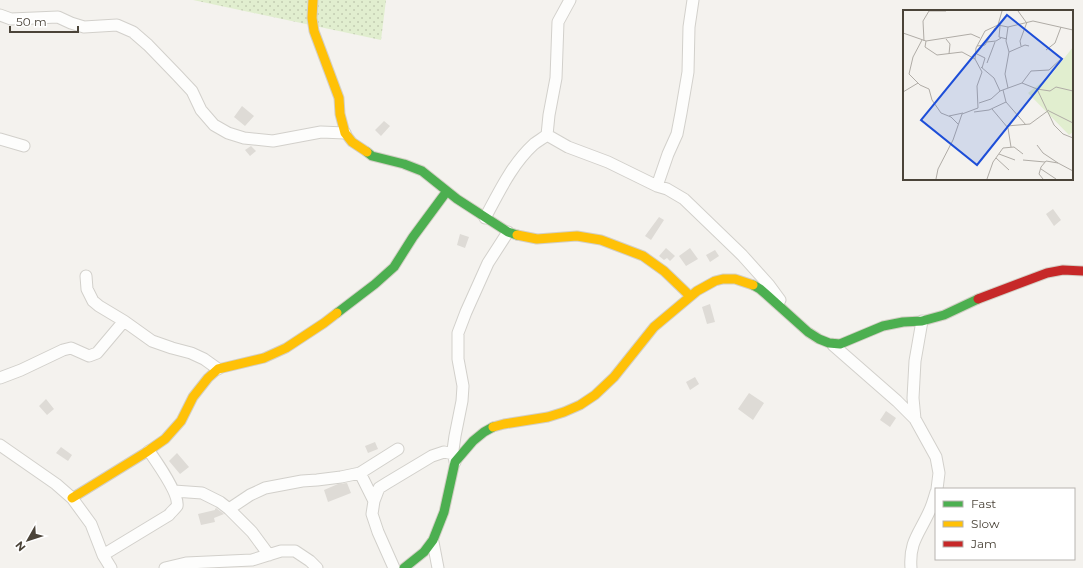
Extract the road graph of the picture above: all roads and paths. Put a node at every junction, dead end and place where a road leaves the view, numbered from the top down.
1 (570, 0) edge
2 (311, 2) edge
3 (691, 2) edge
4 (0, 14) edge
5 (345, 133) junction
6 (548, 135) junction
7 (0, 139) edge
8 (24, 146) dead end
9 (657, 186) junction
10 (447, 191) junction
11 (485, 218) junction
12 (508, 232) junction
13 (1083, 270) edge
14 (86, 276) dead end
15 (690, 296) junction
16 (794, 320) junction
17 (124, 321) junction
18 (922, 321) junction
19 (833, 345) junction
20 (218, 369) junction
21 (0, 378) edge
22 (915, 419) junction
23 (0, 445) edge
24 (398, 449) dead end
25 (149, 450) junction
26 (455, 458) junction
27 (360, 473) junction
28 (936, 488) edge
29 (174, 491) junction
30 (935, 493) edge
31 (72, 498) junction
32 (374, 501) junction
33 (229, 509) junction
34 (433, 542) junction
35 (103, 555) junction
36 (269, 555) junction
37 (111, 568) edge
38 (165, 568) edge
39 (317, 568) edge
40 (394, 568) edge
41 (404, 568) edge
42 (438, 568) edge
43 (911, 568) edge

1 - 6 street
2 - 5 street
3 - 9 street
4 - 5 street
5 - 10 street
6 - 9 street
6 - 11 street
7 - 8 street
9 - 16 street
10 - 11 street
10 - 20 street
11 - 12 street
12 - 15 street
12 - 26 street
13 - 18 street
14 - 17 street
15 - 16 street
15 - 26 street
16 - 19 street
17 - 20 street
17 - 21 street
18 - 19 street
18 - 22 street
19 - 22 street
20 - 25 street
22 - 28 street
23 - 31 street
24 - 27 street
25 - 29 street
25 - 31 street
26 - 32 street
26 - 34 street
27 - 32 street
27 - 33 street
29 - 33 street
29 - 35 street
30 - 43 street
31 - 35 street
32 - 40 street
33 - 36 street
34 - 41 street
34 - 42 street
35 - 37 street
36 - 38 street
36 - 39 street

